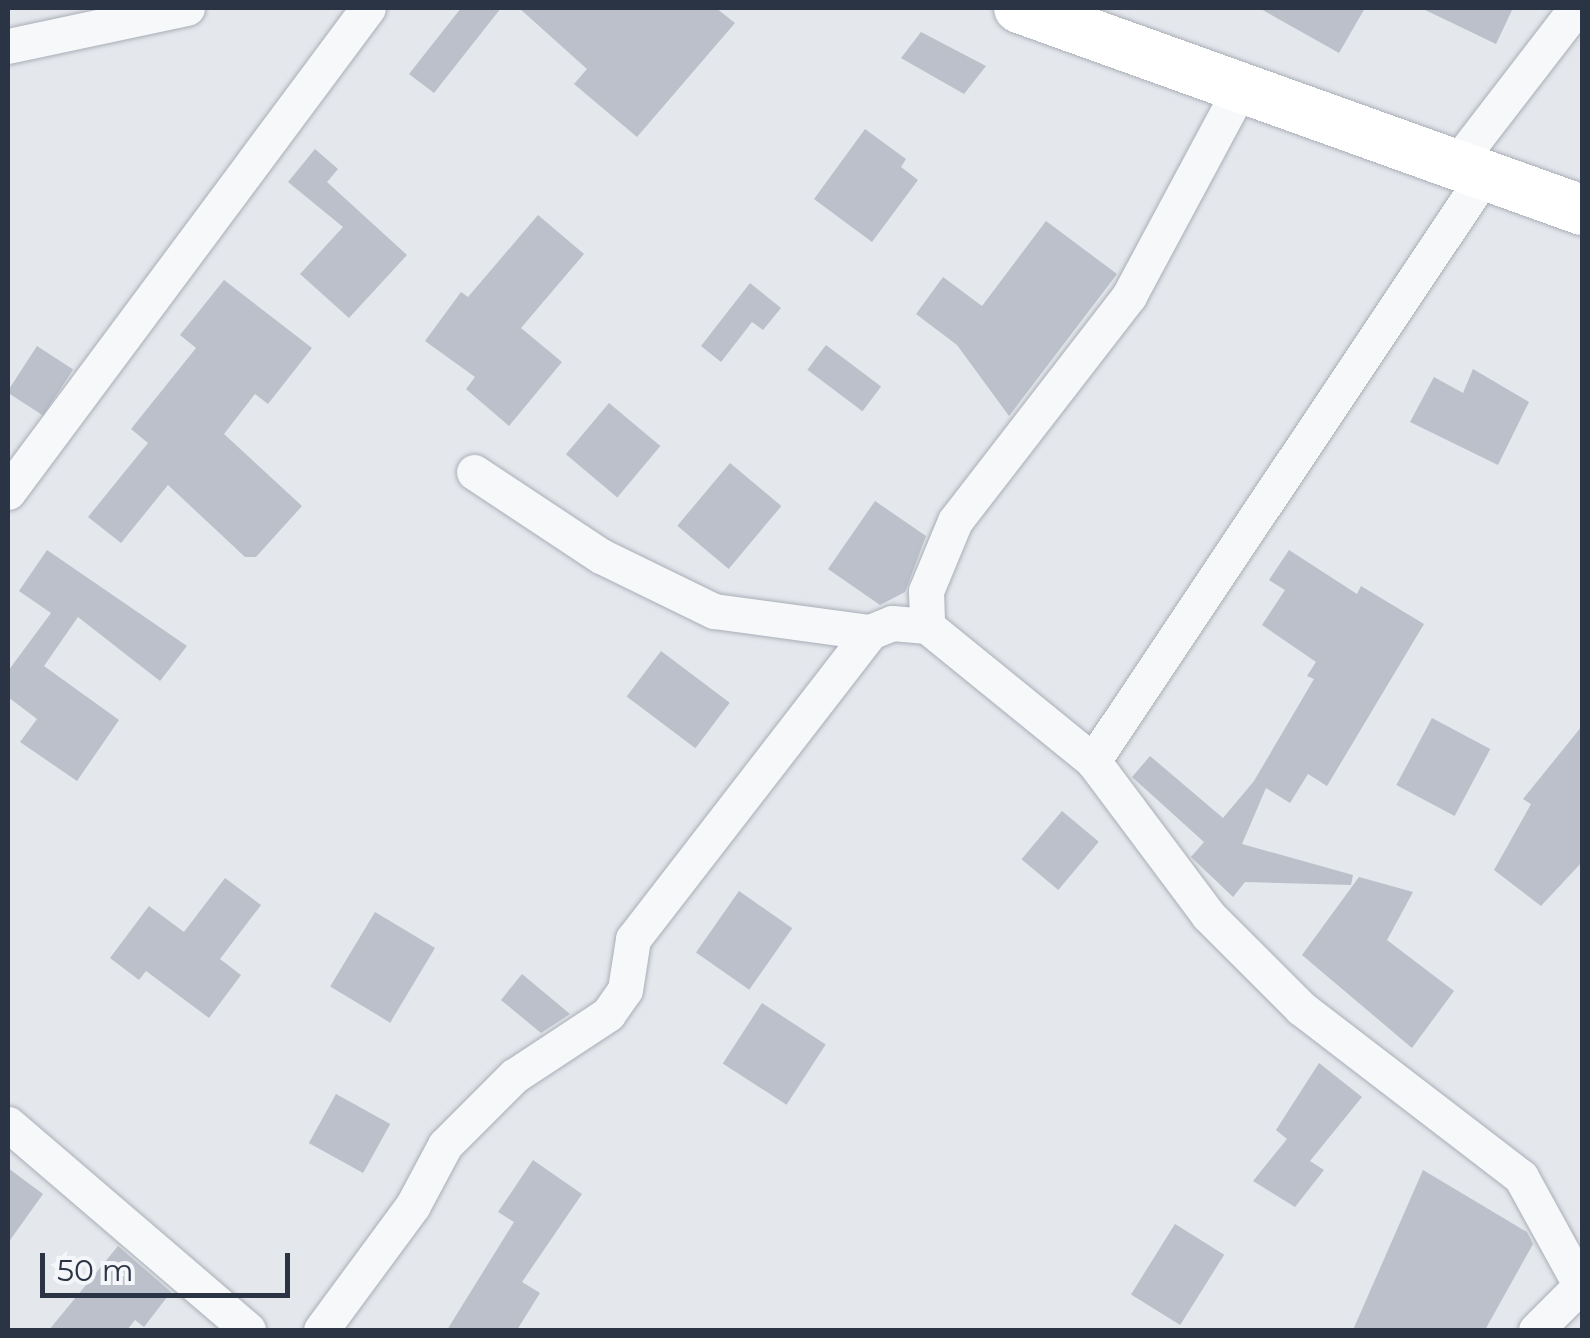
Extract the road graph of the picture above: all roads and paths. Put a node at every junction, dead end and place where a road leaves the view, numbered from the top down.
1 (187, 8) edge
2 (368, 8) edge
3 (1019, 8) edge
4 (1576, 8) edge
5 (8, 46) edge
6 (1241, 86) junction
7 (1470, 169) junction
8 (1582, 210) edge
9 (474, 472) dead end
10 (8, 492) edge
11 (926, 626) junction
12 (870, 632) junction
13 (1093, 761) junction
14 (8, 1124) edge
15 (1582, 1285) edge
16 (248, 1330) edge
17 (321, 1330) edge
18 (1536, 1330) edge

1 - 5 street
2 - 10 street
3 - 6 main road
4 - 7 street
6 - 7 main road
6 - 11 street
7 - 8 main road
7 - 13 street
9 - 12 street
11 - 12 street
11 - 13 street
12 - 17 street
13 - 15 street
14 - 16 street
15 - 18 street

